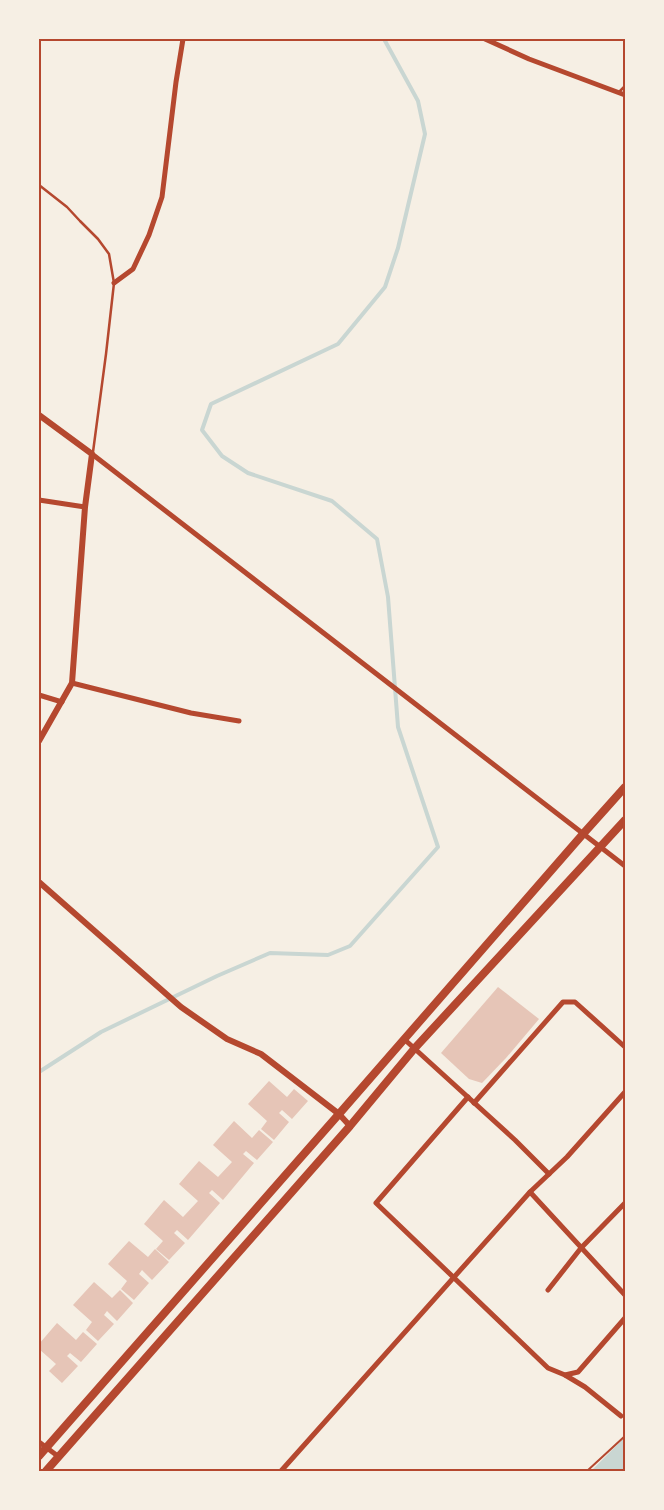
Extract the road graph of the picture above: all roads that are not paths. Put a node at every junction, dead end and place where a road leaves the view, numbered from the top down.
1 (183, 39) edge
2 (485, 39) edge
3 (625, 86) edge
4 (619, 92) junction
5 (625, 95) edge
6 (39, 185) edge
7 (114, 283) junction
8 (39, 415) edge
9 (92, 454) junction
10 (39, 500) edge
11 (85, 507) junction
12 (72, 682) junction
13 (39, 695) edge
14 (62, 702) junction
15 (239, 721) dead end
16 (39, 741) edge
17 (625, 787) edge
18 (625, 820) edge
19 (582, 834) junction
20 (601, 847) junction
21 (625, 866) edge
22 (39, 882) edge
23 (404, 1039) junction
24 (625, 1047) edge
25 (414, 1049) junction
26 (625, 1092) edge
27 (468, 1097) junction
28 (474, 1103) junction
29 (340, 1114) junction
30 (350, 1126) junction
31 (550, 1174) junction
32 (530, 1192) junction
33 (625, 1203) edge
34 (581, 1248) junction
35 (454, 1278) junction
36 (548, 1290) dead end
37 (625, 1295) edge
38 (625, 1318) edge
39 (566, 1375) junction
40 (621, 1416) dead end
41 (39, 1442) edge
42 (46, 1448) junction
43 (39, 1456) edge
44 (58, 1457) junction
45 (46, 1471) edge
46 (281, 1471) edge

1 - 7 street
2 - 4 street
3 - 4 lane
4 - 5 street
6 - 7 lane
7 - 9 lane
8 - 9 street
9 - 11 street
9 - 19 street
10 - 11 street
11 - 12 street
12 - 14 street
12 - 15 street
13 - 14 street
14 - 16 street
17 - 19 main road
18 - 20 main road
19 - 20 street
19 - 23 main road
20 - 21 street
20 - 25 main road
22 - 29 street
23 - 25 street
23 - 29 main road
24 - 28 street
25 - 27 street
25 - 30 main road
26 - 31 street
27 - 28 street
27 - 35 street
28 - 31 street
29 - 30 street
29 - 42 main road
30 - 44 main road
31 - 32 street
32 - 34 street
32 - 35 street
33 - 34 street
34 - 36 street
34 - 37 street
35 - 39 street
35 - 46 street
38 - 39 street
39 - 40 street
41 - 42 street
42 - 43 main road
42 - 44 street
44 - 45 main road

